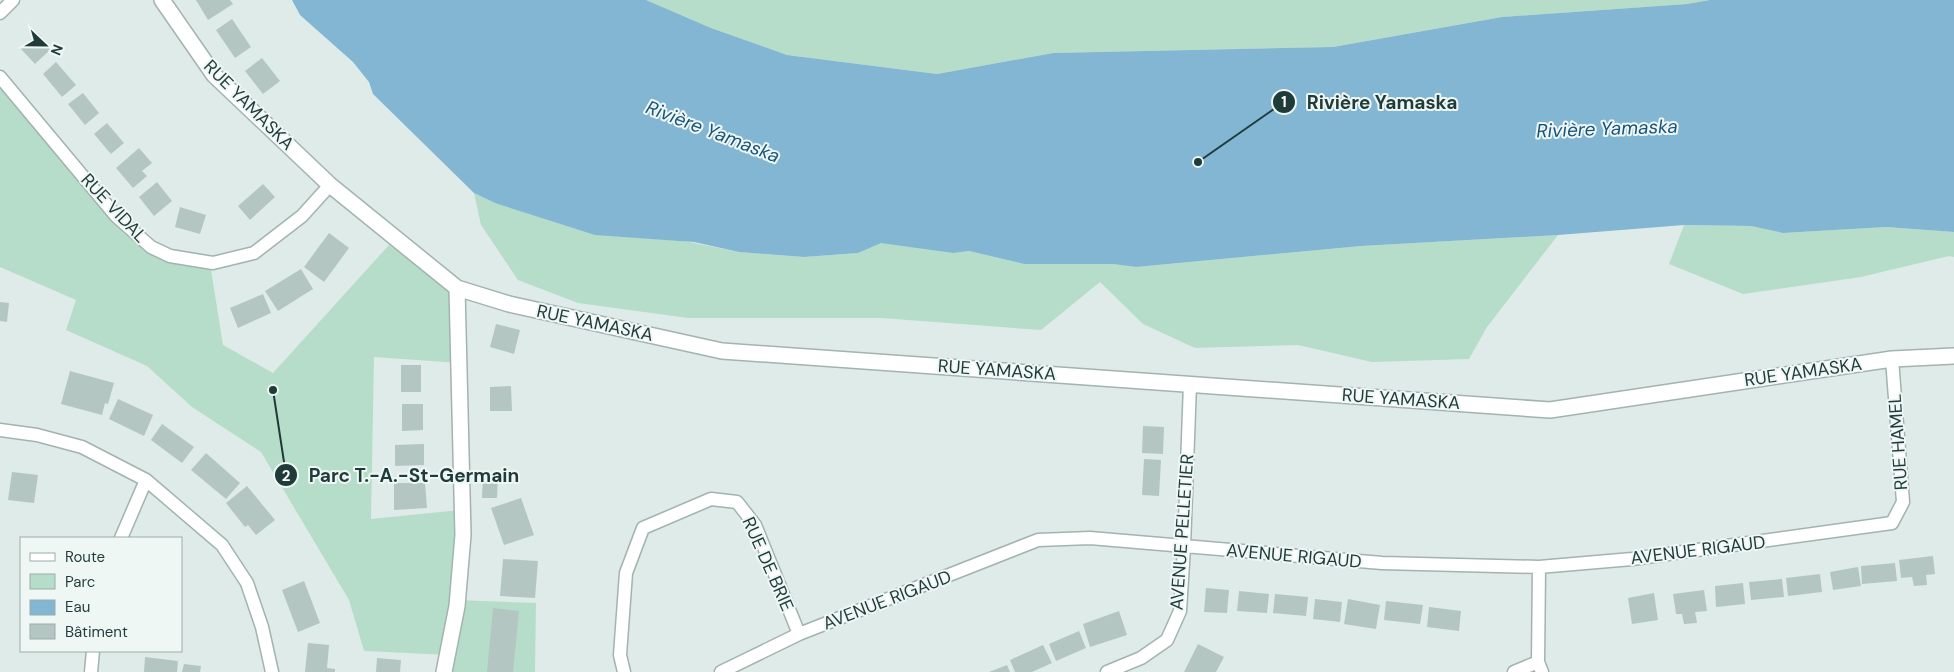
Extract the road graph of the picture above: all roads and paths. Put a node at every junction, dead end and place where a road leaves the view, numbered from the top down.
1 (13, 0) edge
2 (162, 0) edge
3 (0, 13) edge
4 (0, 77) edge
5 (330, 185) junction
6 (457, 288) junction
7 (1954, 356) edge
8 (1892, 359) junction
9 (1190, 384) junction
10 (0, 430) edge
11 (146, 480) junction
12 (1892, 523) joint
13 (121, 537) edge
14 (1184, 547) junction
15 (1539, 567) junction
16 (799, 634) junction
17 (93, 652) edge
18 (1540, 667) edge
19 (91, 672) edge
20 (272, 672) edge
21 (444, 672) edge
22 (624, 672) edge
23 (721, 672) edge
24 (1108, 672) edge
25 (1514, 672) edge

1 - 3 street
2 - 5 street, RUE YAMASKA
4 - 5 street, RUE VIDAL
5 - 6 street, RUE YAMASKA
6 - 9 street, RUE YAMASKA
6 - 21 street
7 - 8 street, RUE YAMASKA
8 - 9 street, RUE YAMASKA
8 - 12 street, RUE HAMEL
9 - 14 street, AVENUE PELLETIER
10 - 11 street
11 - 13 street
11 - 20 street
12 - 15 street, AVENUE RIGAUD
14 - 15 street, AVENUE RIGAUD
14 - 16 street, AVENUE RIGAUD
14 - 24 street, AVENUE PELLETIER
15 - 18 street
16 - 22 street, RUE DE BRIE
16 - 23 street, AVENUE RIGAUD
17 - 19 street
18 - 25 street

